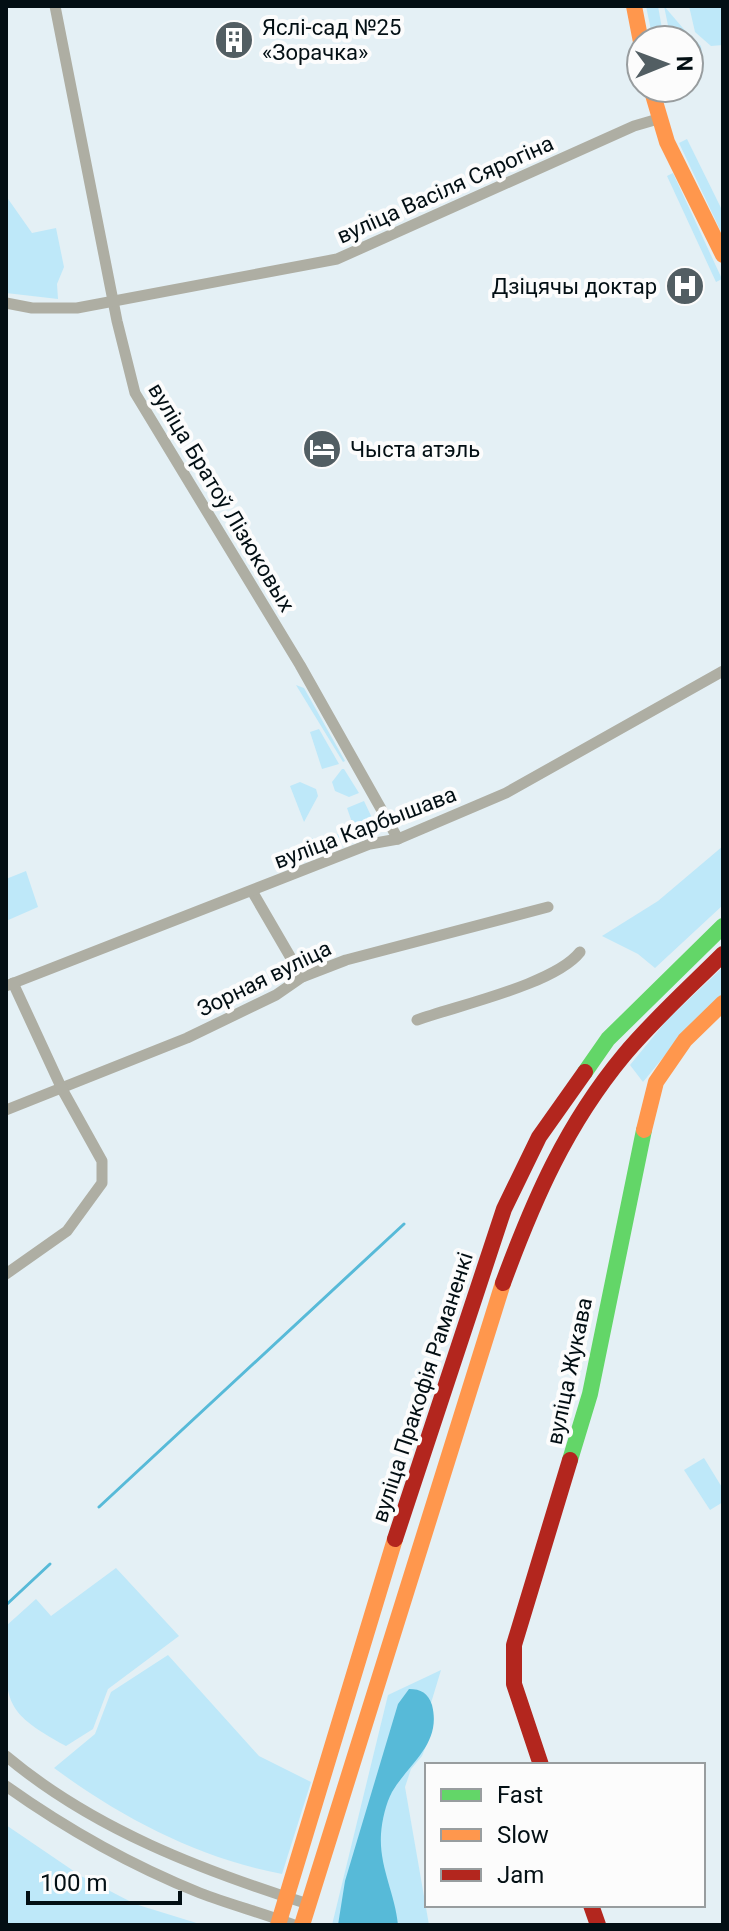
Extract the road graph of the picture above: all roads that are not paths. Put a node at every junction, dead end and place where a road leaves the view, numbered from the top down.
1 (55, 6) edge
2 (655, 104) edge
3 (658, 119) junction
4 (723, 255) edge
5 (113, 301) junction
6 (6, 303) edge
7 (723, 671) edge
8 (398, 839) junction
9 (252, 891) junction
10 (548, 907) dead end
11 (723, 926) edge
12 (580, 952) dead end
13 (723, 954) edge
14 (302, 977) junction
15 (10, 984) edge
16 (723, 1003) edge
17 (417, 1020) dead end
18 (608, 1039) junction
19 (624, 1055) junction
20 (62, 1089) junction
21 (6, 1110) edge
22 (6, 1274) edge
23 (387, 1565) junction
24 (409, 1571) junction
25 (6, 1756) edge
26 (540, 1763) edge
27 (6, 1786) edge
28 (285, 1897) junction
29 (308, 1904) junction
30 (284, 1923) edge
31 (302, 1925) edge

1 - 5 street, вуліца Братоў Лізюковых
2 - 3 street
3 - 4 street
3 - 5 street, вуліца Васіля Сярогіна
5 - 6 street, вуліца Васіля Сярогіна
5 - 8 street, вуліца Братоў Лізюковых
7 - 8 street, вуліца Карбышава
8 - 9 street, вуліца Карбышава
9 - 14 street
9 - 15 street, вуліца Карбышава
10 - 14 street, Зорная вуліца
11 - 18 street, вуліца Пракофія Раманенкі
12 - 17 street
13 - 19 street, вуліца Пракофія Раманенкі
14 - 20 street, Зорная вуліца
15 - 20 street
16 - 26 street, вуліца Жукава
18 - 19 street
18 - 23 street, вуліца Пракофія Раманенкі
19 - 24 street, вуліца Пракофія Раманенкі
20 - 21 street, Зорная вуліца
20 - 22 street
23 - 24 street
23 - 28 street, вуліца Пракофія Раманенкі
24 - 29 street, вуліца Пракофія Раманенкі
25 - 28 street
27 - 30 street
28 - 29 street
28 - 30 street, вуліца Пракофія Раманенкі
29 - 31 street, вуліца Пракофія Раманенкі

